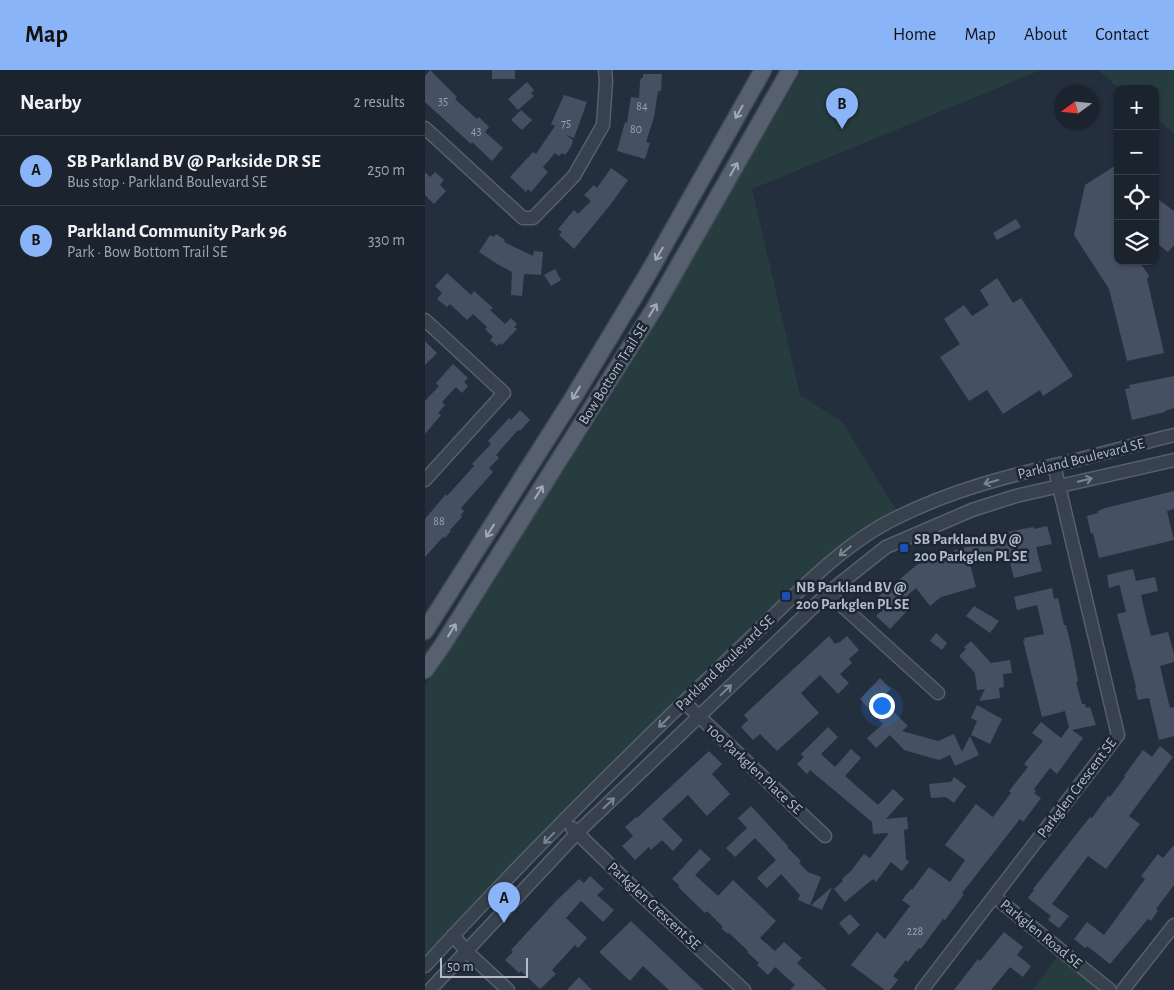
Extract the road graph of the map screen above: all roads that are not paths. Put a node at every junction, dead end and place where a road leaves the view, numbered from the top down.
1 (605, 70) edge
2 (763, 70) edge
3 (790, 70) edge
4 (425, 128) edge
5 (425, 320) edge
6 (1174, 435) edge
7 (1174, 460) edge
8 (1054, 465) junction
9 (425, 480) edge
10 (1059, 486) junction
11 (828, 593) junction
12 (425, 631) edge
13 (425, 670) edge
14 (937, 693) dead end
15 (683, 702) junction
16 (698, 716) junction
17 (565, 822) junction
18 (577, 833) junction
19 (825, 836) dead end
20 (995, 897) junction
21 (1174, 925) edge
22 (453, 935) junction
23 (465, 951) junction
24 (425, 966) edge
25 (430, 990) edge
26 (508, 990) edge
27 (744, 990) edge
28 (922, 990) edge
29 (1110, 990) edge
30 (1123, 990) edge

1 - 4 street
2 -> 12 main road, Bow Bottom Trail SE
13 -> 3 main road, Bow Bottom Trail SE
5 - 9 street
6 - 8 street, Parkland Boulevard SE
10 -> 7 street, Parkland Boulevard SE
8 - 10 street, Parkglen Crescent SE
8 -> 15 street, Parkland Boulevard SE
10 - 11 street, Parkland Boulevard SE
10 - 20 street, Parkglen Crescent SE
11 - 14 street
16 -> 11 street, Parkland Boulevard SE
15 - 16 street, 100 Parkglen Place SE
15 -> 17 street, Parkland Boulevard SE
18 -> 16 street, Parkland Boulevard SE
16 - 19 street, 100 Parkglen Place SE
17 - 18 street, Parkglen Crescent SE
17 -> 22 street, Parkland Boulevard SE
18 - 23 street, Parkland Boulevard SE
18 - 27 street, Parkglen Crescent SE
20 - 28 street, Parkglen Crescent SE
20 - 29 street, Parkglen Road SE
21 - 30 street
22 - 23 street
22 - 24 street, Parkland Boulevard SE
23 - 25 street, Parkland Boulevard SE
23 - 26 street

